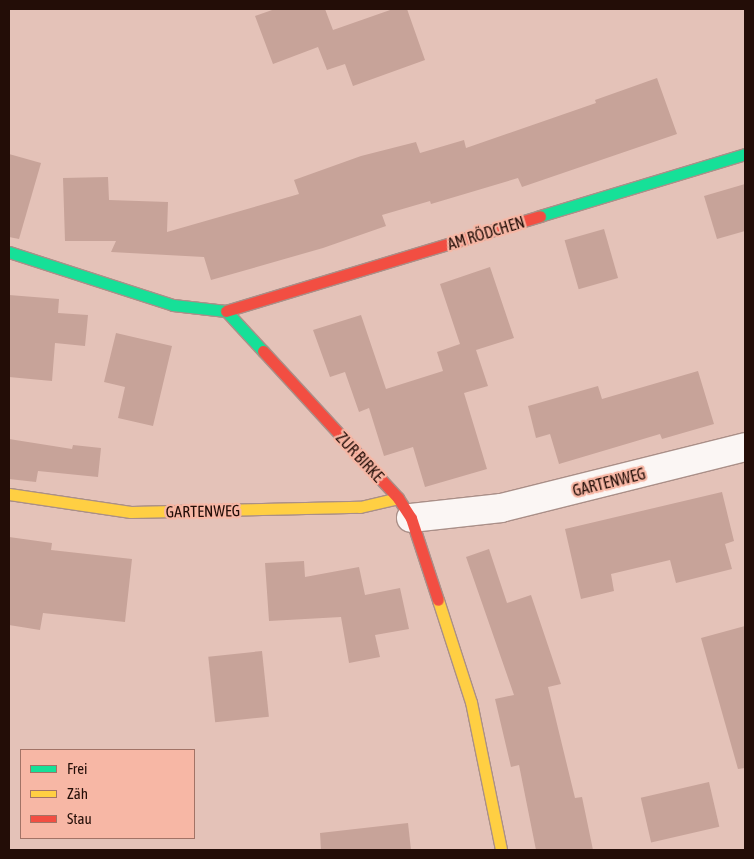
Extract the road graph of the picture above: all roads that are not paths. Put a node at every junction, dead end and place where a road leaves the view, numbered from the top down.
1 (745, 154) edge
2 (9, 252) edge
3 (226, 311) junction
4 (745, 447) edge
5 (9, 494) edge
6 (405, 508) junction
7 (501, 850) edge

1 - 3 street, AM RÖDCHEN
2 - 3 street
3 - 6 street, ZUR BIRKE
4 - 6 street, GARTENWEG
5 - 6 street, GARTENWEG
6 - 7 street, ZUR BIRKE

